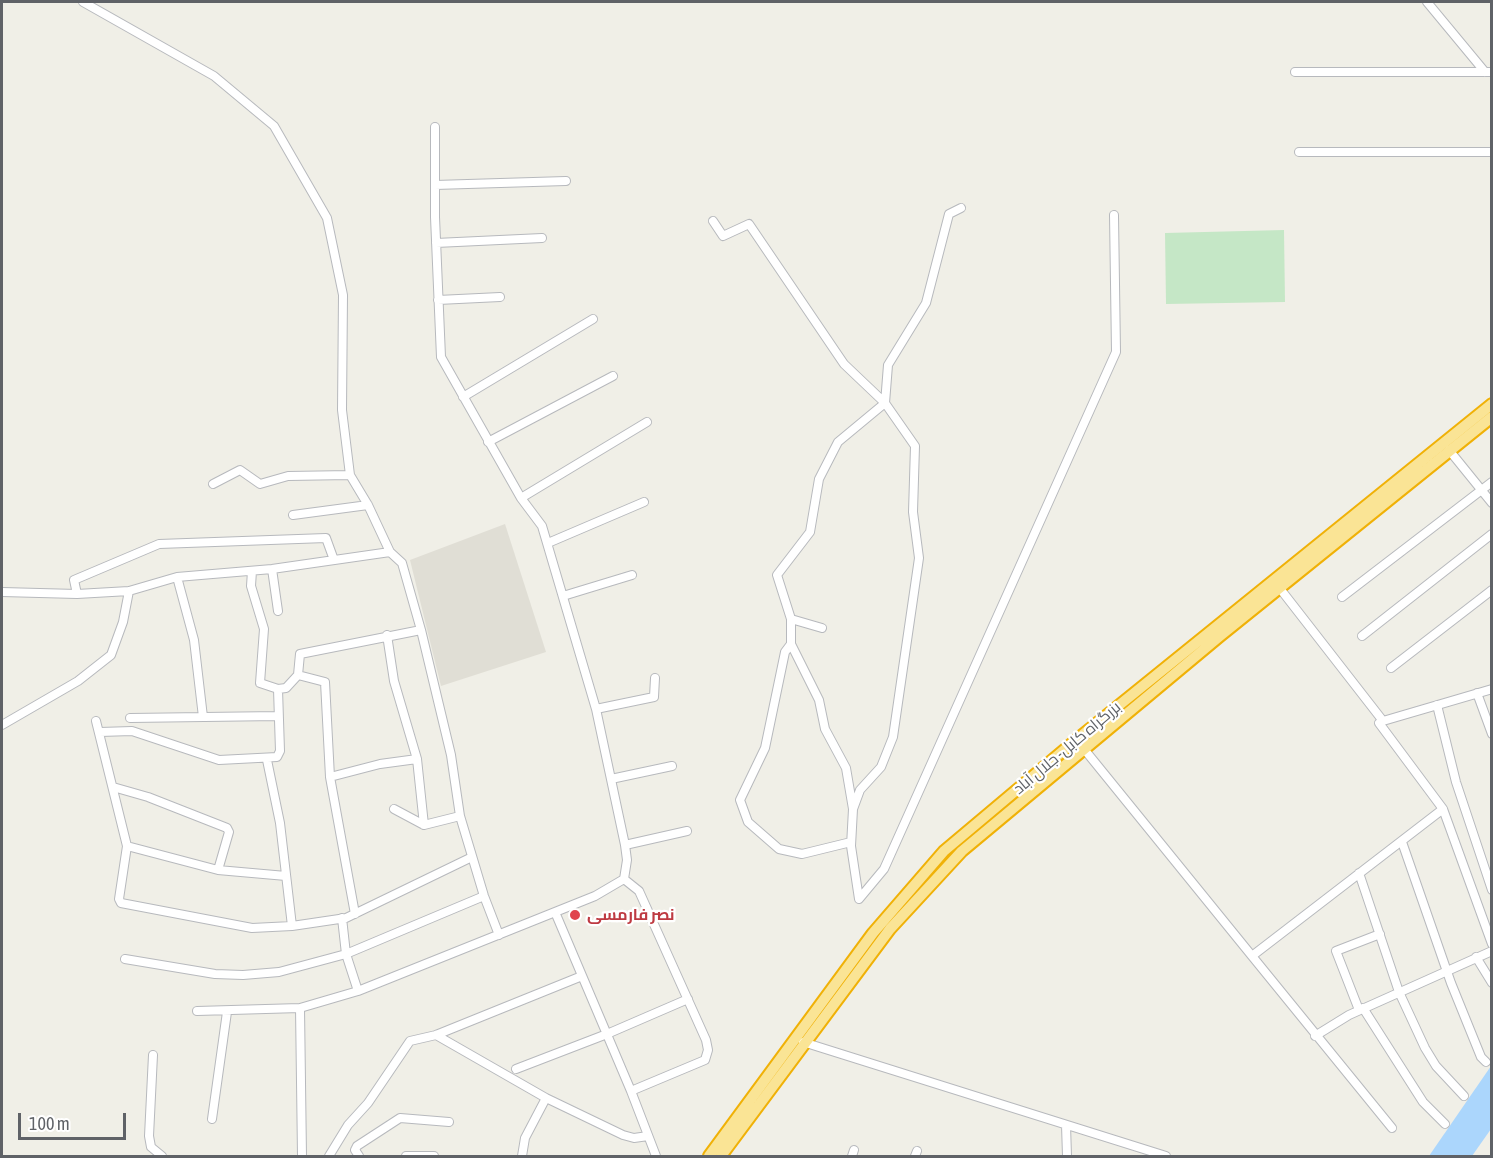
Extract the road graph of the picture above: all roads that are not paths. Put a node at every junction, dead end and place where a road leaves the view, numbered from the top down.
1 (83, 2) edge
2 (1427, 2) edge
3 (1295, 72) dead end
4 (1488, 72) edge
5 (435, 127) dead end
6 (1299, 152) dead end
7 (1491, 152) edge
8 (566, 181) dead end
9 (435, 185) junction
10 (961, 208) dead end
11 (1114, 215) dead end
12 (713, 221) dead end
13 (542, 238) dead end
14 (436, 243) junction
15 (500, 297) dead end
16 (438, 300) junction
17 (593, 319) dead end
18 (613, 376) dead end
19 (463, 397) junction
20 (885, 404) junction
21 (1491, 404) edge
22 (1491, 417) edge
23 (647, 422) dead end
24 (488, 442) junction
25 (1449, 450) junction
26 (350, 475) junction
27 (1491, 482) edge
28 (213, 484) dead end
29 (1481, 491) junction
30 (521, 498) junction
31 (644, 502) dead end
32 (1491, 502) edge
33 (368, 505) junction
34 (293, 515) dead end
35 (1491, 534) edge
36 (548, 543) junction
37 (390, 552) junction
38 (334, 560) junction
39 (272, 569) junction
40 (252, 571) junction
41 (632, 575) dead end
42 (177, 577) junction
43 (1277, 584) junction
44 (1491, 590) edge
45 (129, 591) junction
46 (2, 592) edge
47 (77, 594) junction
48 (563, 596) junction
49 (1342, 597) dead end
50 (278, 611) dead end
51 (791, 619) junction
52 (822, 628) dead end
53 (421, 630) junction
54 (387, 634) junction
55 (1362, 636) dead end
56 (791, 644) junction
57 (1391, 668) dead end
58 (298, 675) junction
59 (655, 678) dead end
60 (278, 689) junction
61 (1491, 689) edge
62 (1478, 693) junction
63 (1437, 705) junction
64 (596, 709) junction
65 (278, 716) junction
66 (203, 717) junction
67 (130, 718) dead end
68 (96, 721) dead end
69 (1383, 721) junction
70 (2, 725) edge
71 (100, 732) junction
72 (1491, 735) edge
73 (1084, 749) junction
74 (417, 759) junction
75 (267, 760) junction
76 (672, 766) dead end
77 (330, 777) junction
78 (611, 779) junction
79 (113, 787) junction
80 (394, 809) dead end
81 (854, 809) junction
82 (1443, 809) junction
83 (460, 816) junction
84 (424, 825) junction
85 (687, 831) dead end
86 (851, 842) junction
87 (1402, 842) junction
88 (625, 844) junction
89 (127, 846) junction
90 (472, 857) junction
91 (218, 870) junction
92 (1359, 873) junction
93 (286, 876) junction
94 (624, 879) junction
95 (1491, 890) edge
96 (484, 896) junction
97 (555, 912) junction
98 (355, 914) junction
99 (342, 918) junction
100 (292, 926) junction
101 (1380, 934) junction
102 (499, 935) junction
103 (1491, 944) edge
104 (1491, 951) edge
105 (346, 954) junction
106 (1252, 956) junction
107 (1476, 957) junction
108 (125, 959) dead end
109 (1447, 972) junction
110 (582, 976) junction
111 (1491, 983) edge
112 (358, 991) junction
113 (1400, 992) junction
114 (688, 999) junction
115 (300, 1008) junction
116 (1361, 1009) junction
117 (197, 1011) dead end
118 (227, 1012) junction
119 (607, 1034) junction
120 (436, 1035) junction
121 (1315, 1036) junction
122 (800, 1041) junction
123 (153, 1055) dead end
124 (1486, 1062) dead end
125 (516, 1069) dead end
126 (631, 1091) junction
127 (1464, 1096) dead end
128 (546, 1098) junction
129 (212, 1119) dead end
130 (449, 1122) dead end
131 (1444, 1124) dead end
132 (1066, 1125) junction
133 (1392, 1128) dead end
134 (648, 1136) junction
135 (162, 1156) edge
136 (302, 1156) edge
137 (329, 1156) edge
138 (359, 1156) edge
139 (406, 1156) edge
140 (434, 1156) edge
141 (522, 1156) edge
142 (656, 1156) edge
143 (708, 1156) edge
144 (721, 1156) edge
145 (1067, 1156) edge
146 (1166, 1156) edge

1 - 26 street
2 - 4 street
3 - 4 street
5 - 9 street
6 - 7 street
8 - 9 street
9 - 14 street
10 - 20 street
11 - 86 street
12 - 20 street
13 - 14 street
14 - 16 street
15 - 16 street
16 - 19 street
17 - 19 street
18 - 24 street
19 - 24 street
20 - 51 street
20 - 81 street
21 - 43 highway, بزرگراه کابل- جلال آباد
22 - 25 highway, بزرگراه کابل- جلال آباد
23 - 30 street
24 - 30 street
25 - 29 street
25 - 43 highway, بزرگراه کابل- جلال آباد
26 - 28 street
26 - 33 street
27 - 29 street
29 - 32 street
29 - 49 street
30 - 36 street
31 - 36 street
33 - 34 street
33 - 37 street
35 - 55 street
36 - 48 street
37 - 38 street
37 - 53 street
38 - 39 street
38 - 47 street
39 - 40 street
39 - 50 street
40 - 42 street
40 - 60 street
41 - 48 street
42 - 45 street
42 - 66 street
43 - 69 street
43 - 73 highway, بزرگراه کابل- جلال آباد
43 - 122 highway, بزرگراه کابل- جلال آباد
44 - 57 street
45 - 47 street
45 - 70 street
46 - 47 street
48 - 64 street
51 - 52 street
51 - 56 street
53 - 54 street
53 - 83 street
54 - 58 street
54 - 74 street
56 - 81 street
56 - 86 street
58 - 60 street
58 - 77 street
59 - 64 street
60 - 65 street
61 - 62 street
62 - 63 street
62 - 72 street
63 - 69 street
63 - 95 street
64 - 78 street
65 - 66 street
65 - 75 street
66 - 67 street
68 - 71 street
69 - 82 street
71 - 75 street
71 - 79 street
73 - 106 street
73 - 122 highway, بزرگراه کابل- جلال آباد
74 - 77 street
74 - 84 street
75 - 93 street
76 - 78 street
77 - 98 street
78 - 88 street
79 - 89 street
79 - 91 street
80 - 84 street
81 - 86 street
82 - 87 street
82 - 103 street
83 - 84 street
83 - 90 street
85 - 88 street
87 - 92 street
87 - 109 street
88 - 94 street
89 - 91 street
89 - 100 street
90 - 96 street
90 - 98 street
91 - 93 street
92 - 101 street
92 - 106 street
93 - 100 street
94 - 97 street
94 - 114 street
96 - 102 street
96 - 105 street
97 - 102 street
97 - 110 street
98 - 99 street
99 - 100 street
99 - 105 street
101 - 113 street
101 - 116 street
102 - 112 street
104 - 107 street
105 - 108 street
105 - 112 street
106 - 121 street
107 - 109 street
107 - 111 street
109 - 113 street
109 - 124 street
110 - 119 street
110 - 120 street
112 - 115 street
113 - 116 street
113 - 127 street
114 - 119 street
114 - 126 street
115 - 118 street
115 - 136 street
116 - 121 street
116 - 131 street
117 - 118 street
118 - 129 street
119 - 125 street
119 - 126 street
120 - 128 street
120 - 137 street
121 - 133 street
122 - 132 street
122 - 143 highway, بزرگراه کابل- جلال آباد
122 - 144 highway, بزرگراه کابل- جلال آباد
123 - 135 street
126 - 134 street
128 - 134 street
128 - 141 street
130 - 138 street
132 - 145 street
132 - 146 street
134 - 142 street
139 - 140 street

